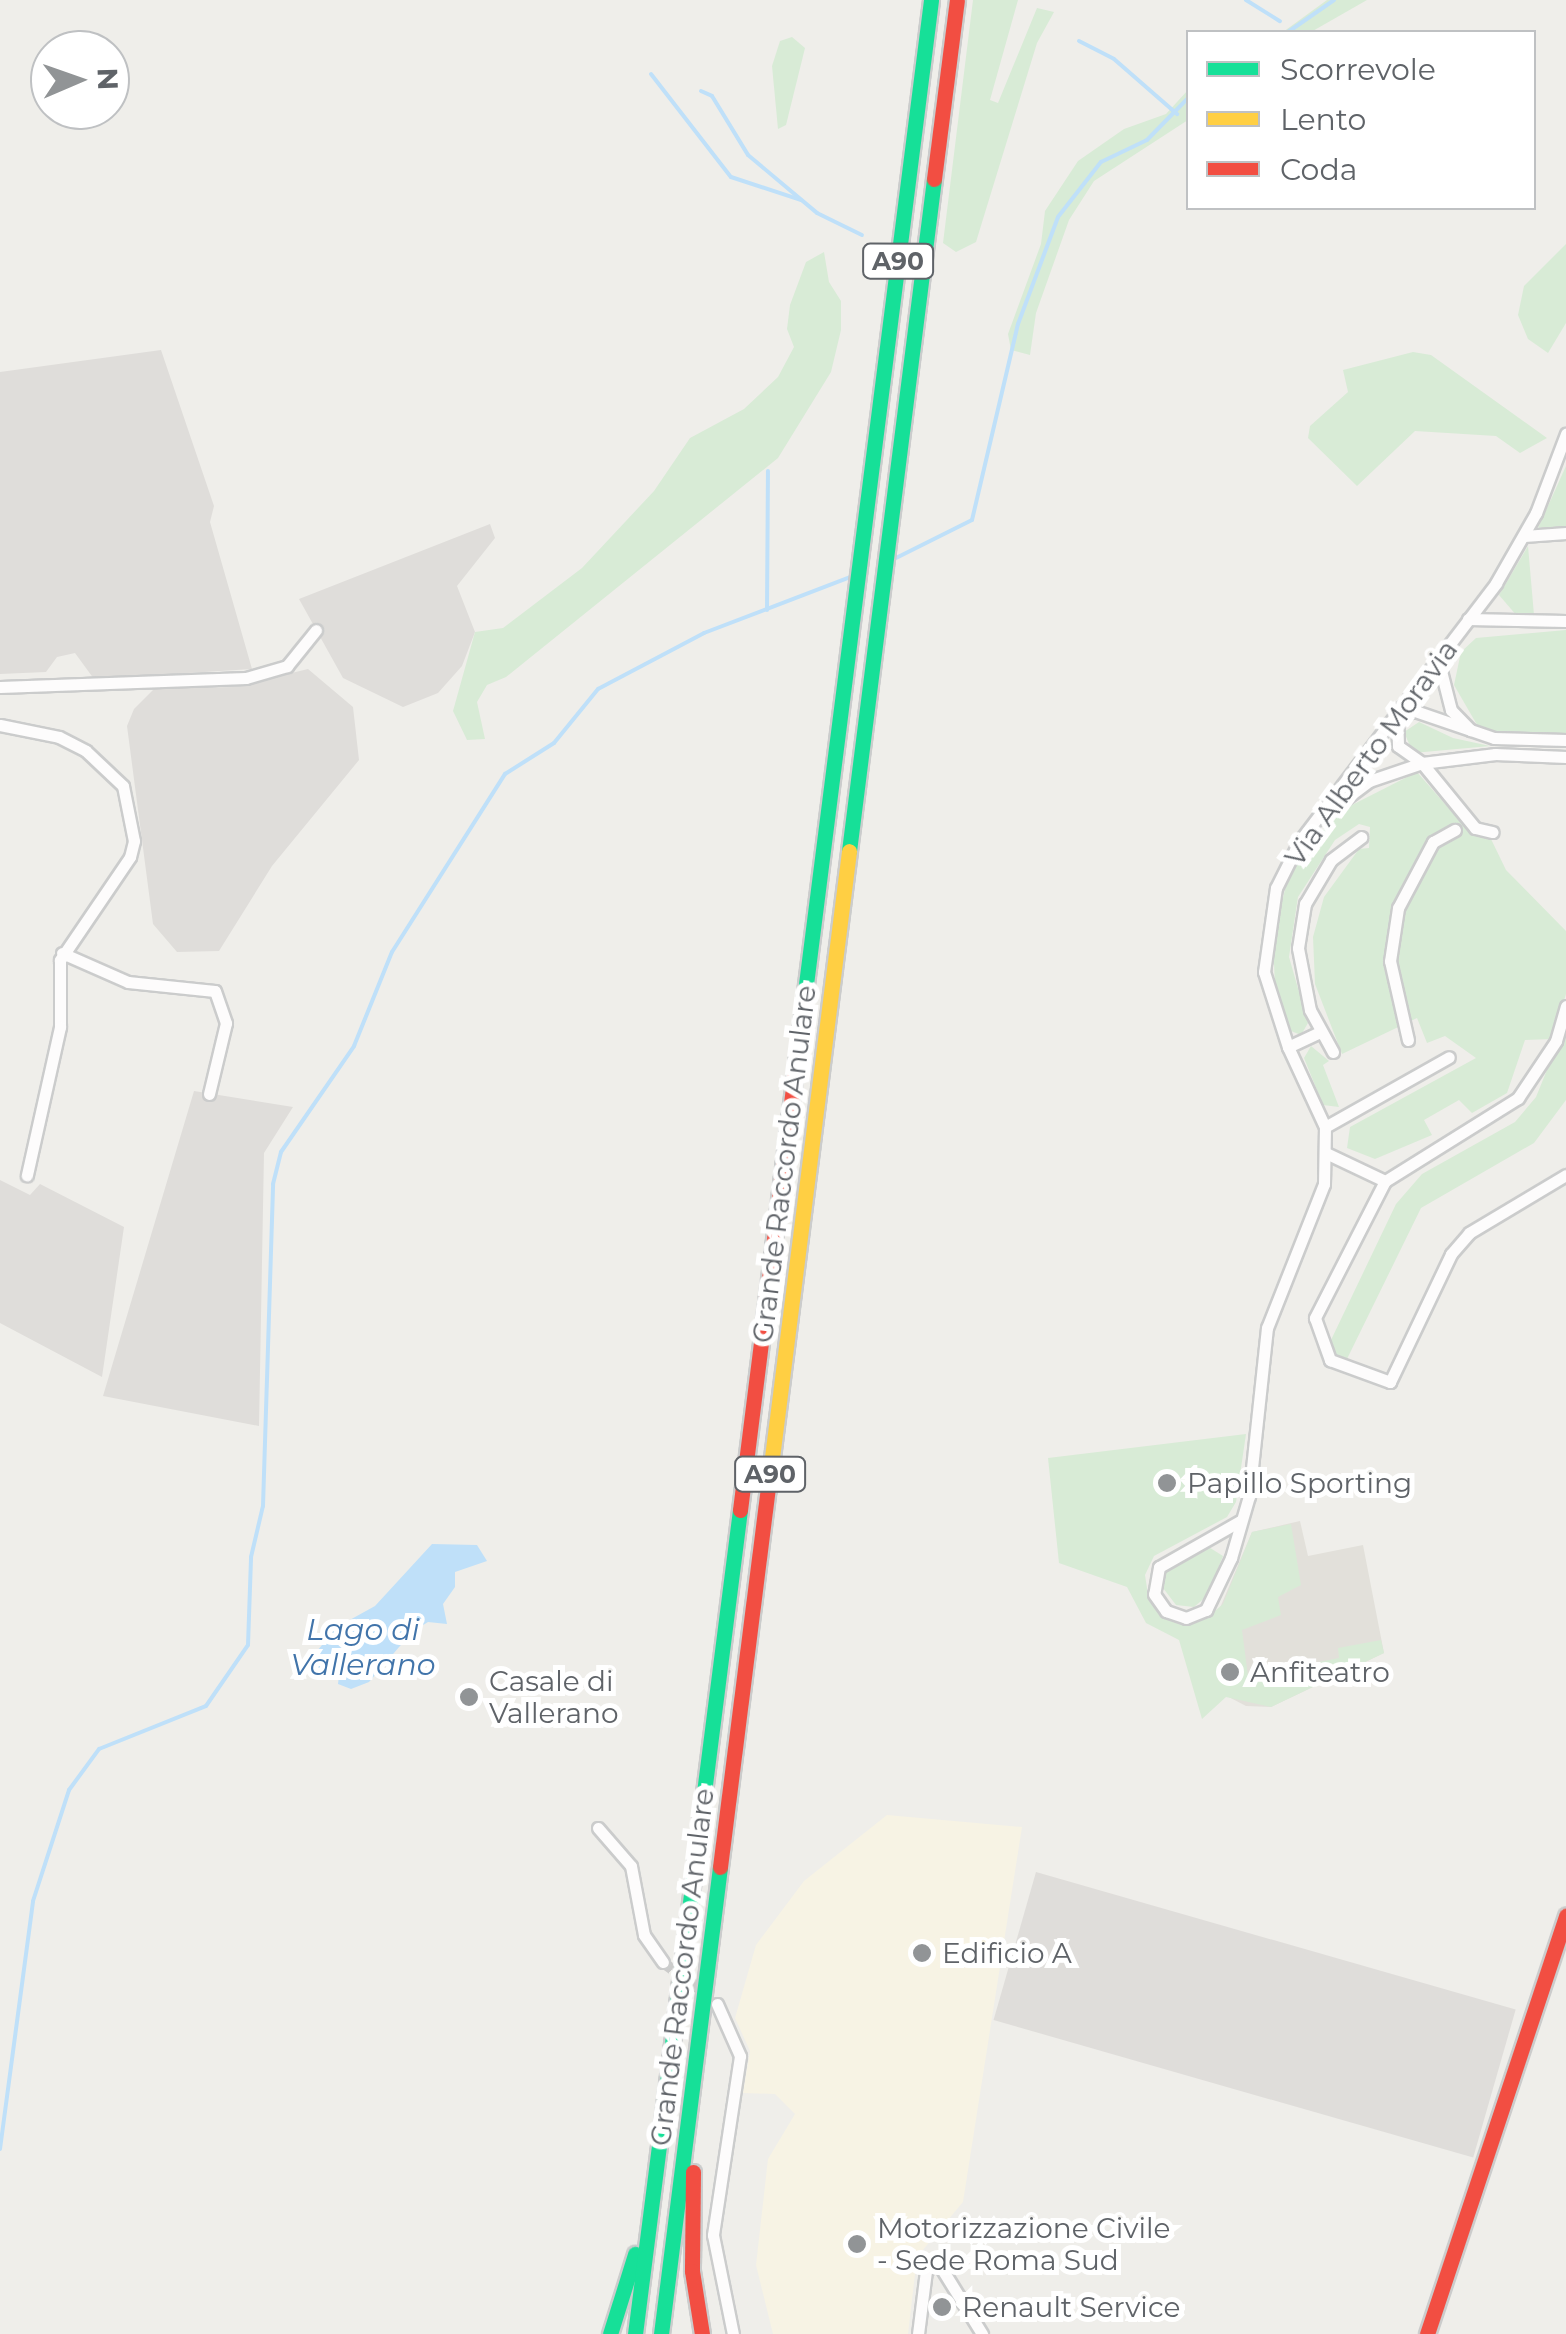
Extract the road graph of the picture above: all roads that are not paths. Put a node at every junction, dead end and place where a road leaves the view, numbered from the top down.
1 (932, 0) edge
2 (957, 0) edge
3 (1566, 434) edge
4 (1566, 533) edge
5 (1524, 536) junction
6 (1468, 619) junction
7 (1566, 621) edge
8 (316, 630) dead end
9 (1438, 659) junction
10 (0, 686) edge
11 (1397, 716) junction
12 (0, 725) edge
13 (1475, 734) junction
14 (1566, 740) edge
15 (1566, 757) edge
16 (1422, 763) junction
17 (1314, 822) junction
18 (1455, 830) dead end
19 (1493, 832) dead end
20 (1360, 837) dead end
21 (62, 953) junction
22 (1566, 1006) edge
23 (1318, 1033) junction
24 (1408, 1040) dead end
25 (1288, 1047) junction
26 (1333, 1052) dead end
27 (1448, 1057) dead end
28 (210, 1094) dead end
29 (1325, 1127) junction
30 (1328, 1154) junction
31 (1566, 1174) edge
32 (27, 1175) dead end
33 (1385, 1181) junction
34 (1240, 1521) junction
35 (598, 1828) dead end
36 (1566, 1916) edge
37 (663, 1962) tunnel mouth
38 (717, 2004) tunnel mouth
39 (698, 2038) junction
40 (655, 2180) junction
41 (610, 2334) edge
42 (635, 2334) edge
43 (661, 2334) edge
44 (702, 2334) edge
45 (734, 2334) edge
46 (918, 2334) edge
47 (982, 2334) edge
48 (1427, 2334) edge

1 - 40 main road, Grande Raccordo Anulare / A90
2 - 39 main road, Grande Raccordo Anulare / A90
3 - 5 street, Via Alberto Moravia
4 - 5 street
5 - 6 street, Via Alberto Moravia
6 - 7 street, Via Alberto Moravia
6 - 9 street, Via Alberto Moravia
8 - 10 street
9 - 11 street, Via Alberto Moravia
9 - 13 street
11 - 13 street
11 - 16 street
11 - 17 street, Via Alberto Moravia
12 - 21 street
13 - 14 street
15 - 16 street
16 - 17 street
16 - 19 street
17 - 25 street, Via Alberto Moravia
18 - 24 street
20 - 23 street
21 - 28 street
21 - 32 street
22 - 33 street
23 - 25 street
23 - 26 street
25 - 29 street, Via Alberto Moravia
27 - 29 street
29 - 30 street, Via Alberto Moravia
30 - 33 street
30 - 34 street, Via Alberto Moravia
31 - 33 street
34 - 34 street, Via Alberto Moravia
35 - 37 street
36 - 48 main road
38 - 45 street
39 - 43 main road, Grande Raccordo Anulare / A90
39 - 44 main road
40 - 41 main road
40 - 42 main road, Grande Raccordo Anulare / A90
46 - 47 street

